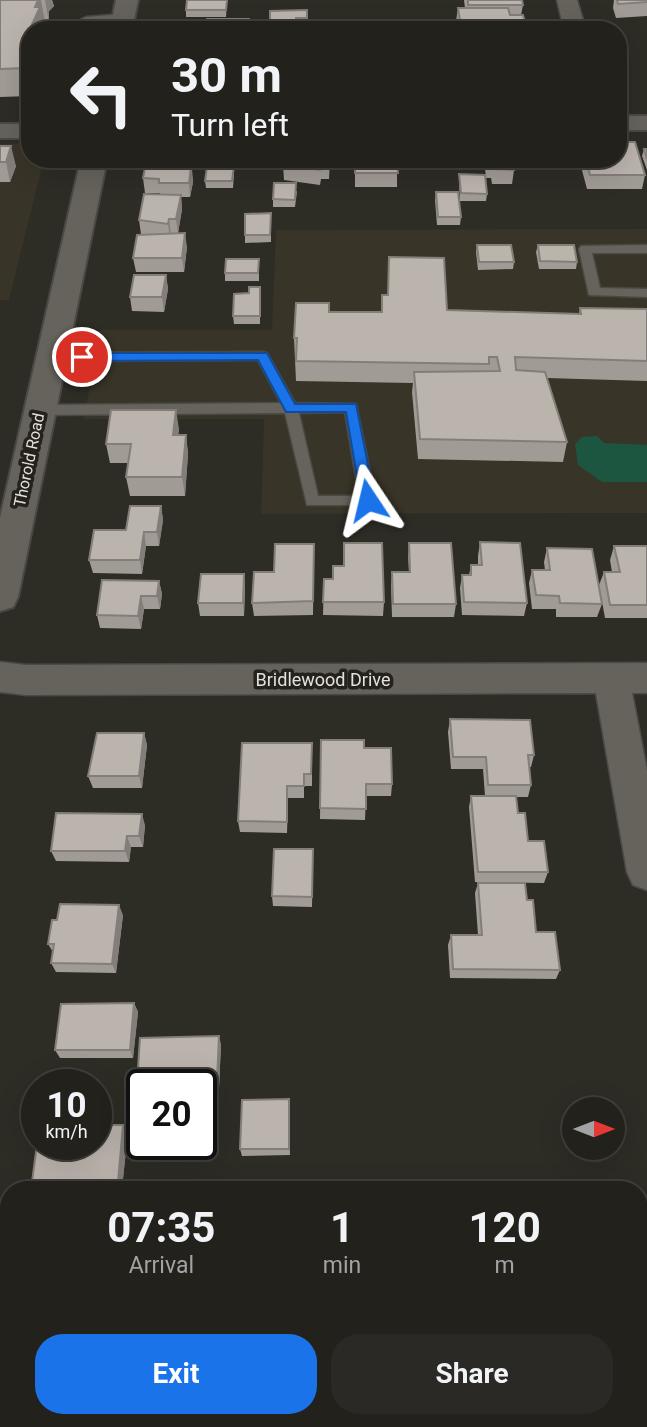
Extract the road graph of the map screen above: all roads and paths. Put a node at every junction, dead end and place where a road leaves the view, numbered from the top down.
1 (567, 0) edge
2 (123, 16) edge
3 (84, 21) edge
4 (573, 21) edge
5 (627, 123) edge
6 (647, 123) edge
7 (0, 131) edge
8 (21, 131) edge
9 (92, 168) edge
10 (647, 249) edge
11 (647, 293) edge
12 (51, 357) junction
13 (291, 408) junction
14 (40, 410) junction
15 (0, 597) edge
16 (0, 677) edge
17 (629, 678) edge
18 (647, 872) edge

1 - 4 street
2 - 3 lane
5 - 6 street
7 - 8 street
9 - 12 street, Thorold Road
10 - 11 lane
12 - 13 lane
12 - 14 street, Thorold Road
13 - 13 lane
13 - 14 lane
14 - 15 street, Thorold Road
16 - 17 street, Bridlewood Drive
17 - 18 street

